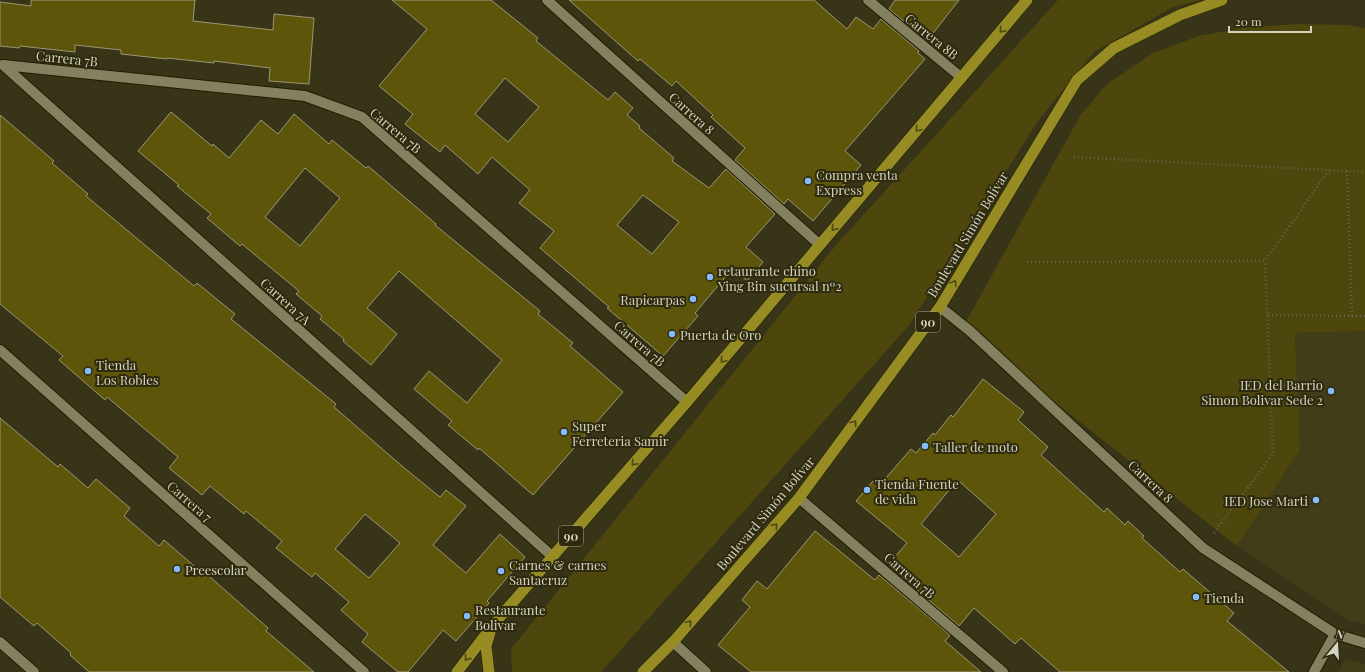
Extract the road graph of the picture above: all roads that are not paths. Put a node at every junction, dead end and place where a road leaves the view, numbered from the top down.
1 (547, 0) edge
2 (868, 0) edge
3 (1027, 0) edge
4 (1222, 0) edge
5 (2, 67) edge
6 (962, 78) junction
7 (820, 245) junction
8 (940, 307) junction
9 (0, 350) edge
10 (687, 402) junction
11 (800, 498) junction
12 (553, 557) junction
13 (493, 625) junction
14 (1335, 634) junction
15 (0, 642) edge
16 (673, 642) junction
17 (1365, 643) edge
18 (34, 672) edge
19 (364, 672) edge
20 (457, 672) edge
21 (489, 672) edge
22 (643, 672) edge
23 (706, 672) edge
24 (1003, 672) edge
25 (1314, 672) edge

1 - 7 street, Carrera 8
2 - 6 street, Carrera 8B
3 -> 6 highway, 90
8 -> 4 highway, Boulevard Simón Bolívar / 90
5 - 10 street, Carrera 7B
5 - 12 street, Carrera 7A
6 -> 7 highway, 90
7 -> 10 highway, 90
11 -> 8 highway, Boulevard Simón Bolívar / 90
8 - 14 street, Carrera 8
9 - 19 street, Carrera 7
10 -> 12 highway, 90
16 -> 11 highway, Boulevard Simón Bolívar / 90
11 - 24 street, Carrera 7B
12 - 13 highway, 90
13 -> 20 highway, 90
13 - 21 highway
14 - 17 street, Carrera 8
14 - 25 street
15 - 18 street
16 - 22 highway, Boulevard Simón Bolívar / 90
16 - 23 street

